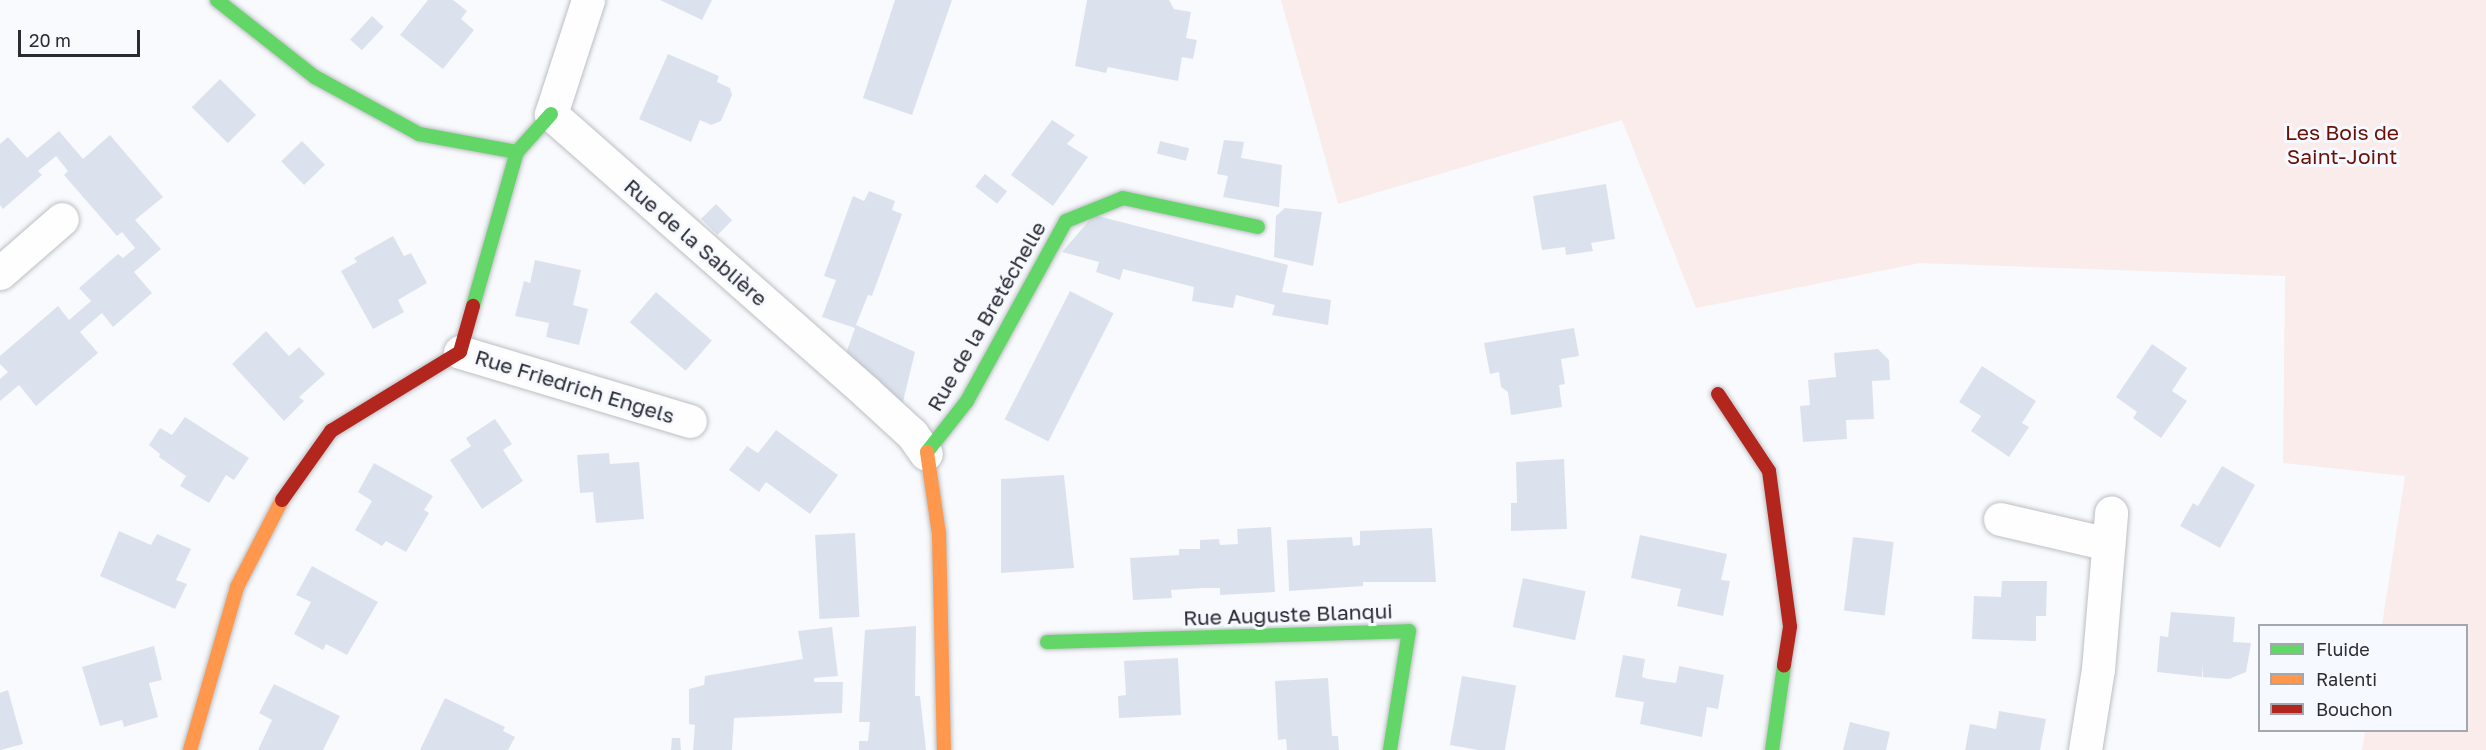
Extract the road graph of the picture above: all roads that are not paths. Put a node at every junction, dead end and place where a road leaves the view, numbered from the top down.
1 (217, 0) edge
2 (588, 0) edge
3 (551, 114) junction
4 (517, 152) junction
5 (62, 219) dead end
6 (1258, 227) dead end
7 (0, 273) edge
8 (460, 351) junction
9 (1718, 394) dead end
10 (690, 421) dead end
11 (926, 454) junction
12 (2000, 519) dead end
13 (1047, 642) dead end
14 (190, 750) edge
15 (944, 750) edge
16 (1390, 750) edge
17 (1772, 750) edge
18 (2085, 750) edge

1 - 4 street
2 - 3 street
3 - 4 street, Rue Friedrich Engels
3 - 11 street, Rue de la Sablière
4 - 8 street, Rue Friedrich Engels
5 - 7 street
6 - 11 street, Rue de la Bretéchelle
8 - 10 street, Rue Friedrich Engels
8 - 14 street, Rue Friedrich Engels
9 - 17 street
11 - 15 street
12 - 18 street
13 - 16 street, Rue Auguste Blanqui

